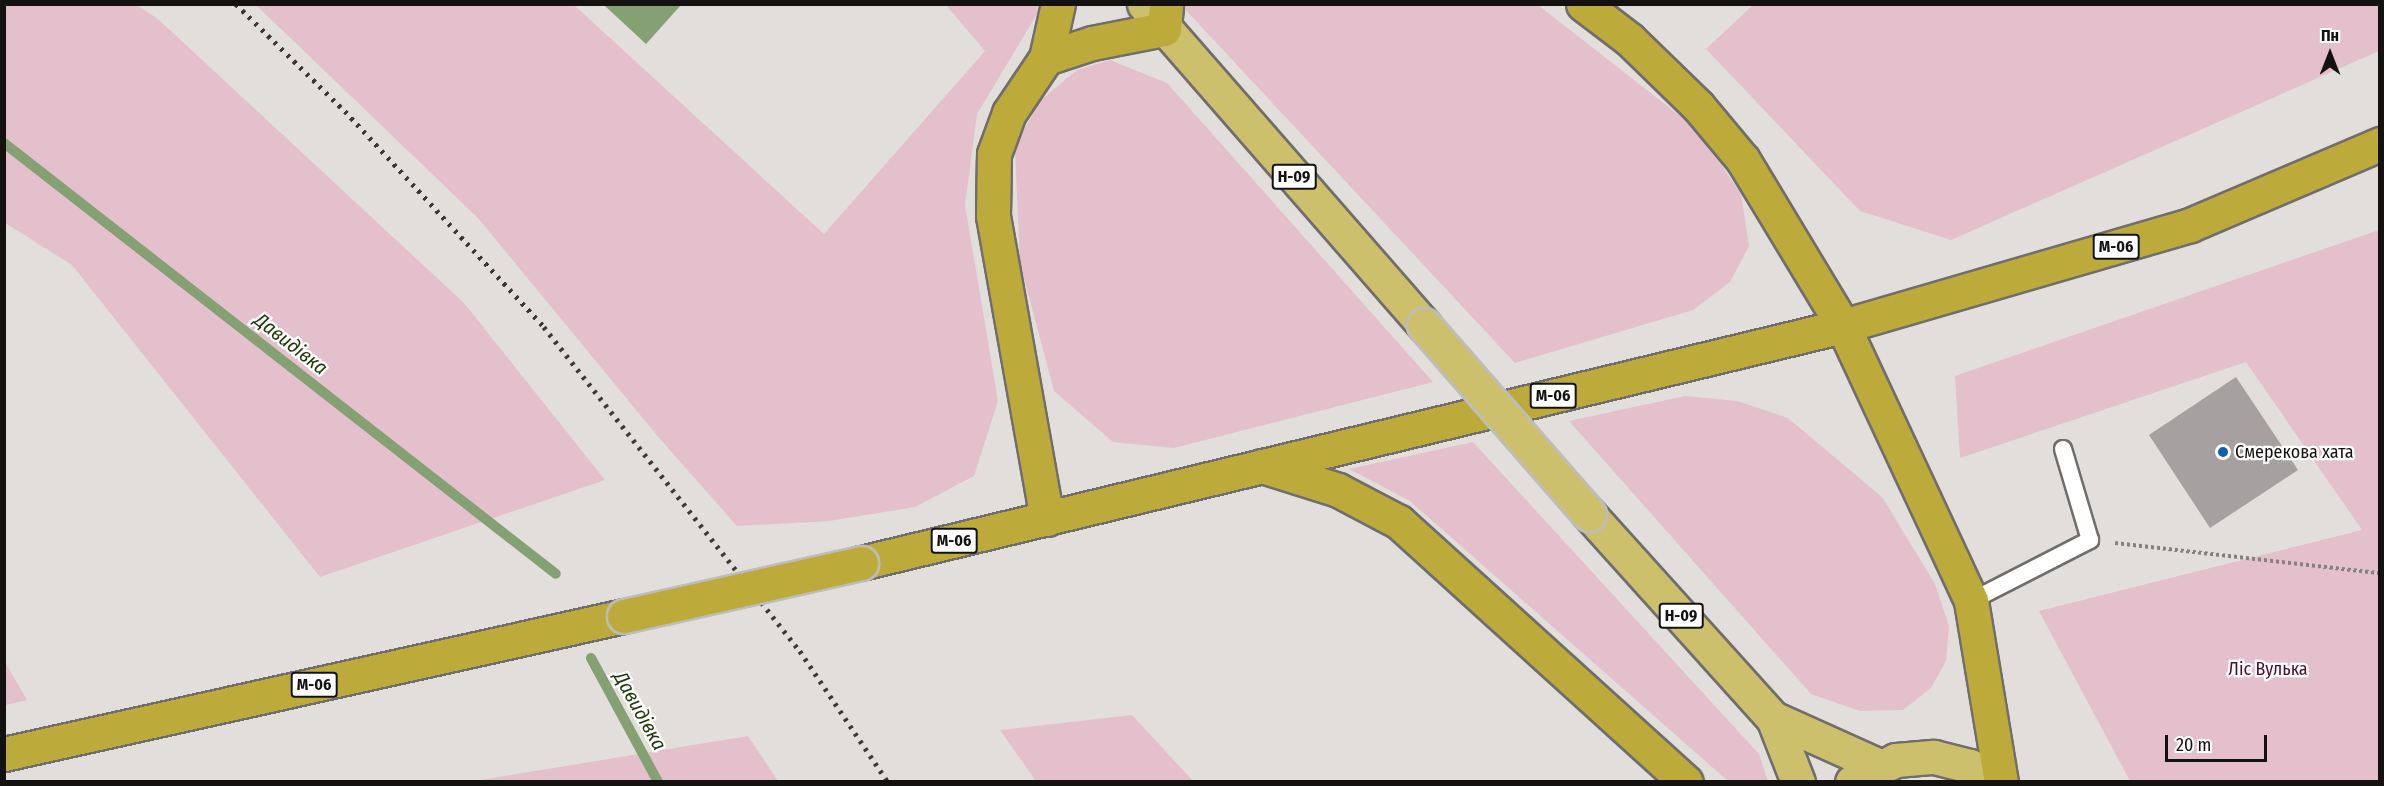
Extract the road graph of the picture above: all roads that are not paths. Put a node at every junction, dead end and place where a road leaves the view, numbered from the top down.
1 (1058, 4) edge
2 (1143, 4) edge
3 (1583, 4) edge
4 (1165, 17) edge
5 (1046, 58) junction
6 (2379, 144) edge
7 (1843, 326) junction
8 (2063, 449) dead end
9 (1262, 466) junction
10 (1047, 519) junction
11 (1971, 602) junction
12 (1773, 718) junction
13 (4, 754) edge
14 (1866, 774) edge
15 (1686, 782) edge
16 (1798, 782) edge
17 (1995, 782) edge
18 (2001, 782) edge

1 - 5 highway
2 - 4 main road, Н-09
3 - 7 highway
4 - 5 highway
4 - 12 main road, Н-09, bridge
5 - 10 highway
6 - 7 highway, М-06
7 - 9 highway, М-06
7 - 11 highway
8 - 11 lane
9 - 10 highway, М-06
9 - 15 highway
10 - 13 highway, М-06, bridge
11 - 18 highway
12 - 14 main road, Н-09
12 - 16 main road, Н-09
14 - 17 main road, Н-09

